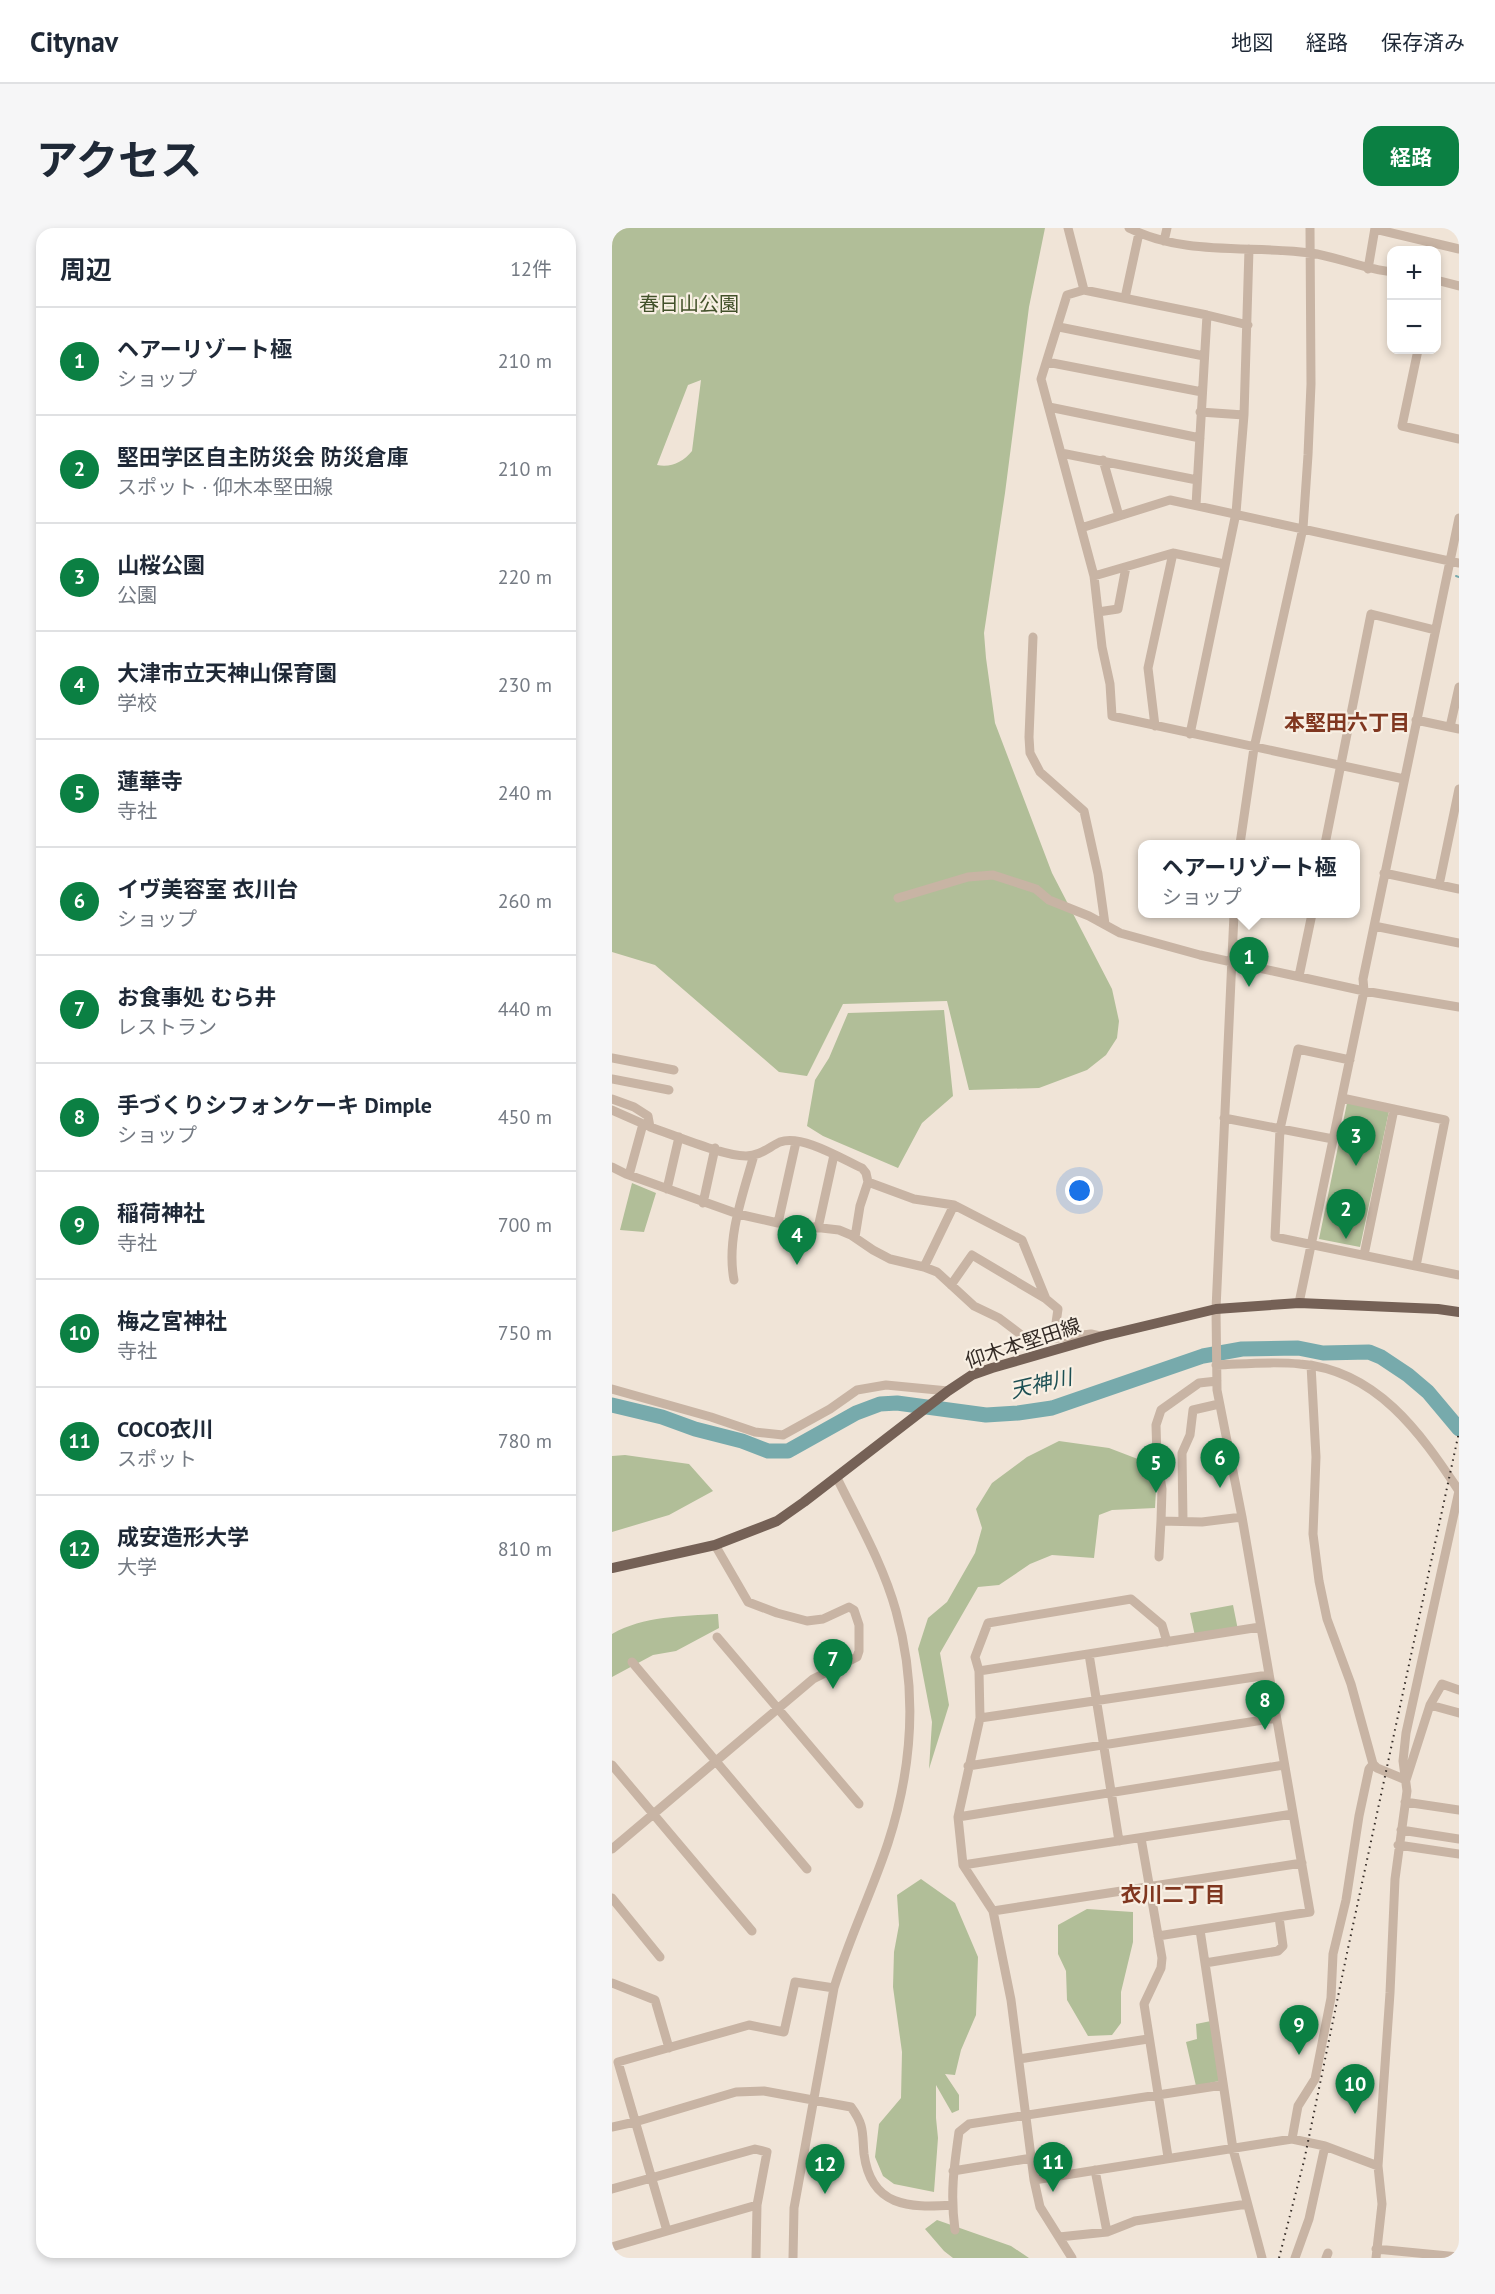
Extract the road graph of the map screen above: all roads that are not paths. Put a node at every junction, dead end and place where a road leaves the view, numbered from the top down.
1 (1068, 228) edge
2 (1129, 228) edge
3 (1167, 228) edge
4 (1310, 228) edge
5 (1375, 229) edge
6 (1139, 233) junction
7 (1164, 241) junction
8 (1249, 249) junction
9 (1459, 249) edge
10 (1310, 253) junction
11 (1368, 269) junction
12 (1387, 271) edge
13 (1441, 281) edge
14 (1459, 286) edge
15 (1084, 290) junction
16 (1125, 298) junction
17 (1207, 315) junction
18 (1248, 325) junction
19 (1059, 327) junction
20 (1417, 354) edge
21 (1204, 356) junction
22 (1047, 362) junction
23 (1202, 392) junction
24 (1049, 407) junction
25 (1200, 412) junction
26 (1244, 415) junction
27 (1200, 438) junction
28 (1459, 439) edge
29 (1061, 453) junction
30 (1103, 460) junction
31 (1197, 480) junction
32 (1196, 504) junction
33 (1236, 513) junction
34 (1119, 516) junction
35 (1459, 518) edge
36 (1081, 528) junction
37 (1302, 528) junction
38 (1173, 553) junction
39 (1454, 562) edge
40 (1224, 564) junction
41 (1126, 567) junction
42 (1094, 576) junction
43 (1098, 612) junction
44 (1435, 630) junction
45 (1033, 637) dead end
46 (1459, 687) edge
47 (1416, 720) junction
48 (1155, 726) junction
49 (1455, 728) edge
50 (1190, 734) junction
51 (1254, 748) junction
52 (1341, 765) junction
53 (1404, 779) junction
54 (1459, 789) edge
55 (1241, 840) edge
56 (1326, 840) edge
57 (1384, 873) junction
58 (1439, 885) junction
59 (1459, 889) edge
60 (898, 898) dead end
61 (1234, 918) edge
62 (1310, 918) edge
63 (1105, 924) junction
64 (1374, 926) junction
65 (1459, 943) edge
66 (1232, 962) junction
67 (1299, 976) junction
68 (1364, 992) junction
69 (1459, 1007) edge
70 (612, 1058) edge
71 (1350, 1060) junction
72 (674, 1070) dead end
73 (612, 1079) edge
74 (669, 1090) dead end
75 (1342, 1098) junction
76 (612, 1099) edge
77 (1394, 1109) junction
78 (612, 1110) edge
79 (1224, 1118) junction
80 (646, 1125) junction
81 (1280, 1129) junction
82 (679, 1137) junction
83 (1333, 1139) junction
84 (796, 1142) junction
85 (715, 1148) junction
86 (754, 1155) junction
87 (834, 1155) junction
88 (612, 1167) edge
89 (628, 1175) junction
90 (868, 1182) junction
91 (667, 1189) junction
92 (703, 1203) junction
93 (954, 1205) junction
94 (738, 1214) junction
95 (778, 1223) junction
96 (818, 1228) junction
97 (855, 1237) junction
98 (1311, 1244) junction
99 (1364, 1255) junction
100 (1416, 1266) junction
101 (924, 1267) junction
102 (1459, 1275) edge
103 (734, 1280) dead end
104 (951, 1285) junction
105 (1046, 1299) junction
106 (1299, 1303) junction
107 (1216, 1309) junction
108 (1459, 1312) edge
109 (1103, 1336) junction
110 (1054, 1337) junction
111 (1216, 1360) junction
112 (1311, 1365) junction
113 (1217, 1381) junction
114 (612, 1389) edge
115 (948, 1391) junction
116 (1219, 1404) junction
117 (837, 1478) junction
118 (1459, 1491) edge
119 (1242, 1517) junction
120 (1161, 1521) junction
121 (1183, 1521) junction
122 (715, 1545) junction
123 (1159, 1557) dead end
124 (612, 1568) edge
125 (1260, 1627) junction
126 (717, 1637) dead end
127 (1167, 1642) junction
128 (1089, 1654) junction
129 (632, 1662) dead end
130 (979, 1671) junction
131 (1268, 1675) junction
132 (1459, 1690) edge
133 (1096, 1701) junction
134 (1430, 1706) junction
135 (779, 1708) junction
136 (1459, 1713) edge
137 (980, 1718) junction
138 (1276, 1718) junction
139 (1103, 1745) junction
140 (716, 1762) junction
141 (1373, 1764) junction
142 (612, 1765) edge
143 (1284, 1765) junction
144 (968, 1766) junction
145 (1406, 1780) junction
146 (1111, 1792) junction
147 (1405, 1802) junction
148 (859, 1804) dead end
149 (1459, 1810) edge
150 (652, 1814) junction
151 (1293, 1814) junction
152 (958, 1817) junction
153 (1401, 1830) junction
154 (1141, 1838) junction
155 (1459, 1839) edge
156 (1119, 1841) junction
157 (1398, 1845) junction
158 (612, 1849) edge
159 (1459, 1854) edge
160 (1302, 1863) junction
161 (963, 1865) junction
162 (807, 1869) dead end
163 (1149, 1887) junction
164 (612, 1898) edge
165 (993, 1911) junction
166 (1279, 1917) junction
167 (1200, 1930) junction
168 (752, 1931) dead end
169 (1158, 1936) junction
170 (660, 1957) dead end
171 (1205, 1962) junction
172 (612, 1983) edge
173 (834, 1988) junction
174 (1148, 2039) junction
175 (669, 2048) junction
176 (1018, 2060) junction
177 (1223, 2085) junction
178 (1158, 2095) junction
179 (813, 2099) junction
180 (1026, 2116) junction
181 (635, 2122) junction
182 (612, 2127) edge
183 (1292, 2139) junction
184 (1325, 2146) junction
185 (1233, 2149) junction
186 (1168, 2157) junction
187 (1032, 2158) junction
188 (1378, 2166) junction
189 (1095, 2170) junction
190 (953, 2171) junction
191 (652, 2178) junction
192 (1034, 2180) junction
193 (612, 2189) edge
194 (1247, 2204) junction
195 (758, 2205) junction
196 (952, 2205) junction
197 (955, 2230) dead end
198 (667, 2231) junction
199 (1107, 2232) junction
200 (1059, 2237) junction
201 (612, 2247) edge
202 (1376, 2254) edge
203 (792, 2256) edge
204 (1299, 2257) edge
205 (1459, 2257) edge
206 (756, 2258) edge
207 (780, 2258) edge
208 (1072, 2258) edge
209 (1262, 2258) edge

1 - 15 street
2 - 6 street
3 - 7 street
4 - 10 street
5 - 9 street
5 - 11 street
6 - 7 street
6 - 16 street
7 - 8 street
8 - 10 street
8 - 18 street
10 - 11 street
10 - 37 street
11 - 12 street
13 - 14 street
15 - 16 street
15 - 19 street
16 - 17 street
17 - 18 street
17 - 21 street
18 - 26 street
19 - 21 street
19 - 22 street
20 - 28 street
21 - 23 street
22 - 23 street
22 - 24 street
23 - 25 street
24 - 27 street
24 - 29 street
25 - 26 street
25 - 27 street
26 - 33 street
27 - 31 street
29 - 30 street
29 - 36 street
30 - 31 street
30 - 34 street
31 - 32 street
32 - 33 street
32 - 34 street
33 - 37 street
33 - 40 street
34 - 36 street
35 - 39 street
36 - 42 street
37 - 39 street
37 - 51 street
38 - 40 street
38 - 41 street
38 - 48 street
39 - 44 street
40 - 50 street
41 - 42 street
41 - 43 street
42 - 43 street
43 - 48 street
44 - 47 street
44 - 52 street
45 - 63 street
46 - 49 street
47 - 49 street
47 - 53 street
48 - 50 street
50 - 51 street
51 - 52 street
51 - 55 street
52 - 53 street
52 - 56 street
53 - 57 street
54 - 58 street
57 - 58 street
57 - 64 street
58 - 59 street
60 - 63 street
61 - 66 street
62 - 67 street
63 - 66 street
64 - 65 street
64 - 68 street
66 - 67 street
66 - 79 street
67 - 68 street
68 - 69 street
68 - 71 street
70 - 72 street
71 - 75 street
71 - 81 street
73 - 74 street
75 - 77 street
75 - 83 street
76 - 80 street
77 - 99 street
77 - 100 street
78 - 80 street
79 - 81 street
79 - 107 street
80 - 82 street
80 - 89 street
81 - 83 street
81 - 98 street
82 - 85 street
82 - 91 street
83 - 98 street
84 - 86 street
84 - 87 street
84 - 95 street
85 - 86 street
85 - 92 street
86 - 94 street
87 - 90 street
87 - 96 street
88 - 89 street
89 - 91 street
90 - 93 street
90 - 97 street
91 - 92 street
92 - 94 street
93 - 101 street
93 - 105 street
94 - 95 street
94 - 103 street
95 - 96 street
96 - 97 street
97 - 101 street
98 - 99 street
98 - 106 street
99 - 100 street
100 - 102 street
101 - 104 street
104 - 105 street
104 - 110 street
105 - 110 street
106 - 107 main road, 仰木本堅田線
106 - 108 main road, 仰木本堅田線
107 - 109 main road, 仰木本堅田線
107 - 111 street
109 - 110 street
109 - 115 main road, 仰木本堅田線
111 - 112 street
111 - 113 street
112 - 118 street
112 - 141 street
113 - 116 street
113 - 120 street
114 - 115 street
115 - 117 main road, 仰木本堅田線
116 - 119 street
116 - 121 street
117 - 122 main road, 仰木本堅田線
117 - 173 street
118 - 145 street
119 - 121 street
119 - 125 street
120 - 121 street
120 - 123 street
122 - 124 main road, 仰木本堅田線
122 - 135 street
125 - 127 street
125 - 131 street
126 - 135 street
127 - 128 street
127 - 130 street
128 - 130 street
128 - 133 street
129 - 140 street
130 - 137 street
131 - 133 street
131 - 138 street
132 - 134 street
133 - 137 street
133 - 139 street
134 - 136 street
134 - 145 street
135 - 140 street
135 - 148 street
137 - 144 street
138 - 139 street
138 - 143 street
139 - 144 street
139 - 146 street
140 - 150 street
140 - 162 street
141 - 145 street
141 - 183 street
142 - 150 street
143 - 146 street
143 - 151 street
144 - 152 street
145 - 147 street
146 - 152 street
146 - 156 street
147 - 149 street
147 - 153 street
150 - 158 street
150 - 168 street
151 - 154 street
151 - 160 street
152 - 161 street
153 - 155 street
153 - 157 street
154 - 156 street
154 - 163 street
156 - 161 street
157 - 159 street
157 - 188 street
160 - 163 street
160 - 166 street
161 - 165 street
163 - 165 street
163 - 169 street
164 - 170 street
165 - 176 street
166 - 167 street
166 - 171 street
167 - 169 street
167 - 171 street
169 - 174 street
171 - 177 street
172 - 175 street
173 - 175 street
173 - 179 street
174 - 176 street
174 - 178 street
175 - 181 street
176 - 180 street
177 - 178 street
177 - 185 street
178 - 180 street
178 - 186 street
179 - 181 street
179 - 196 street
179 - 203 street
180 - 187 street
180 - 190 street
181 - 182 street
181 - 191 street
183 - 184 street
183 - 185 street
184 - 188 street
184 - 204 street
185 - 186 street
185 - 194 street
186 - 189 street
187 - 190 street
187 - 192 street
188 - 202 street
189 - 192 street
189 - 199 street
190 - 196 street
191 - 193 street
191 - 195 street
191 - 198 street
192 - 200 street
194 - 199 street
194 - 209 street
195 - 198 street
195 - 206 street
196 - 197 street
198 - 201 street
199 - 200 street
200 - 208 street
202 - 205 street
203 - 207 street

